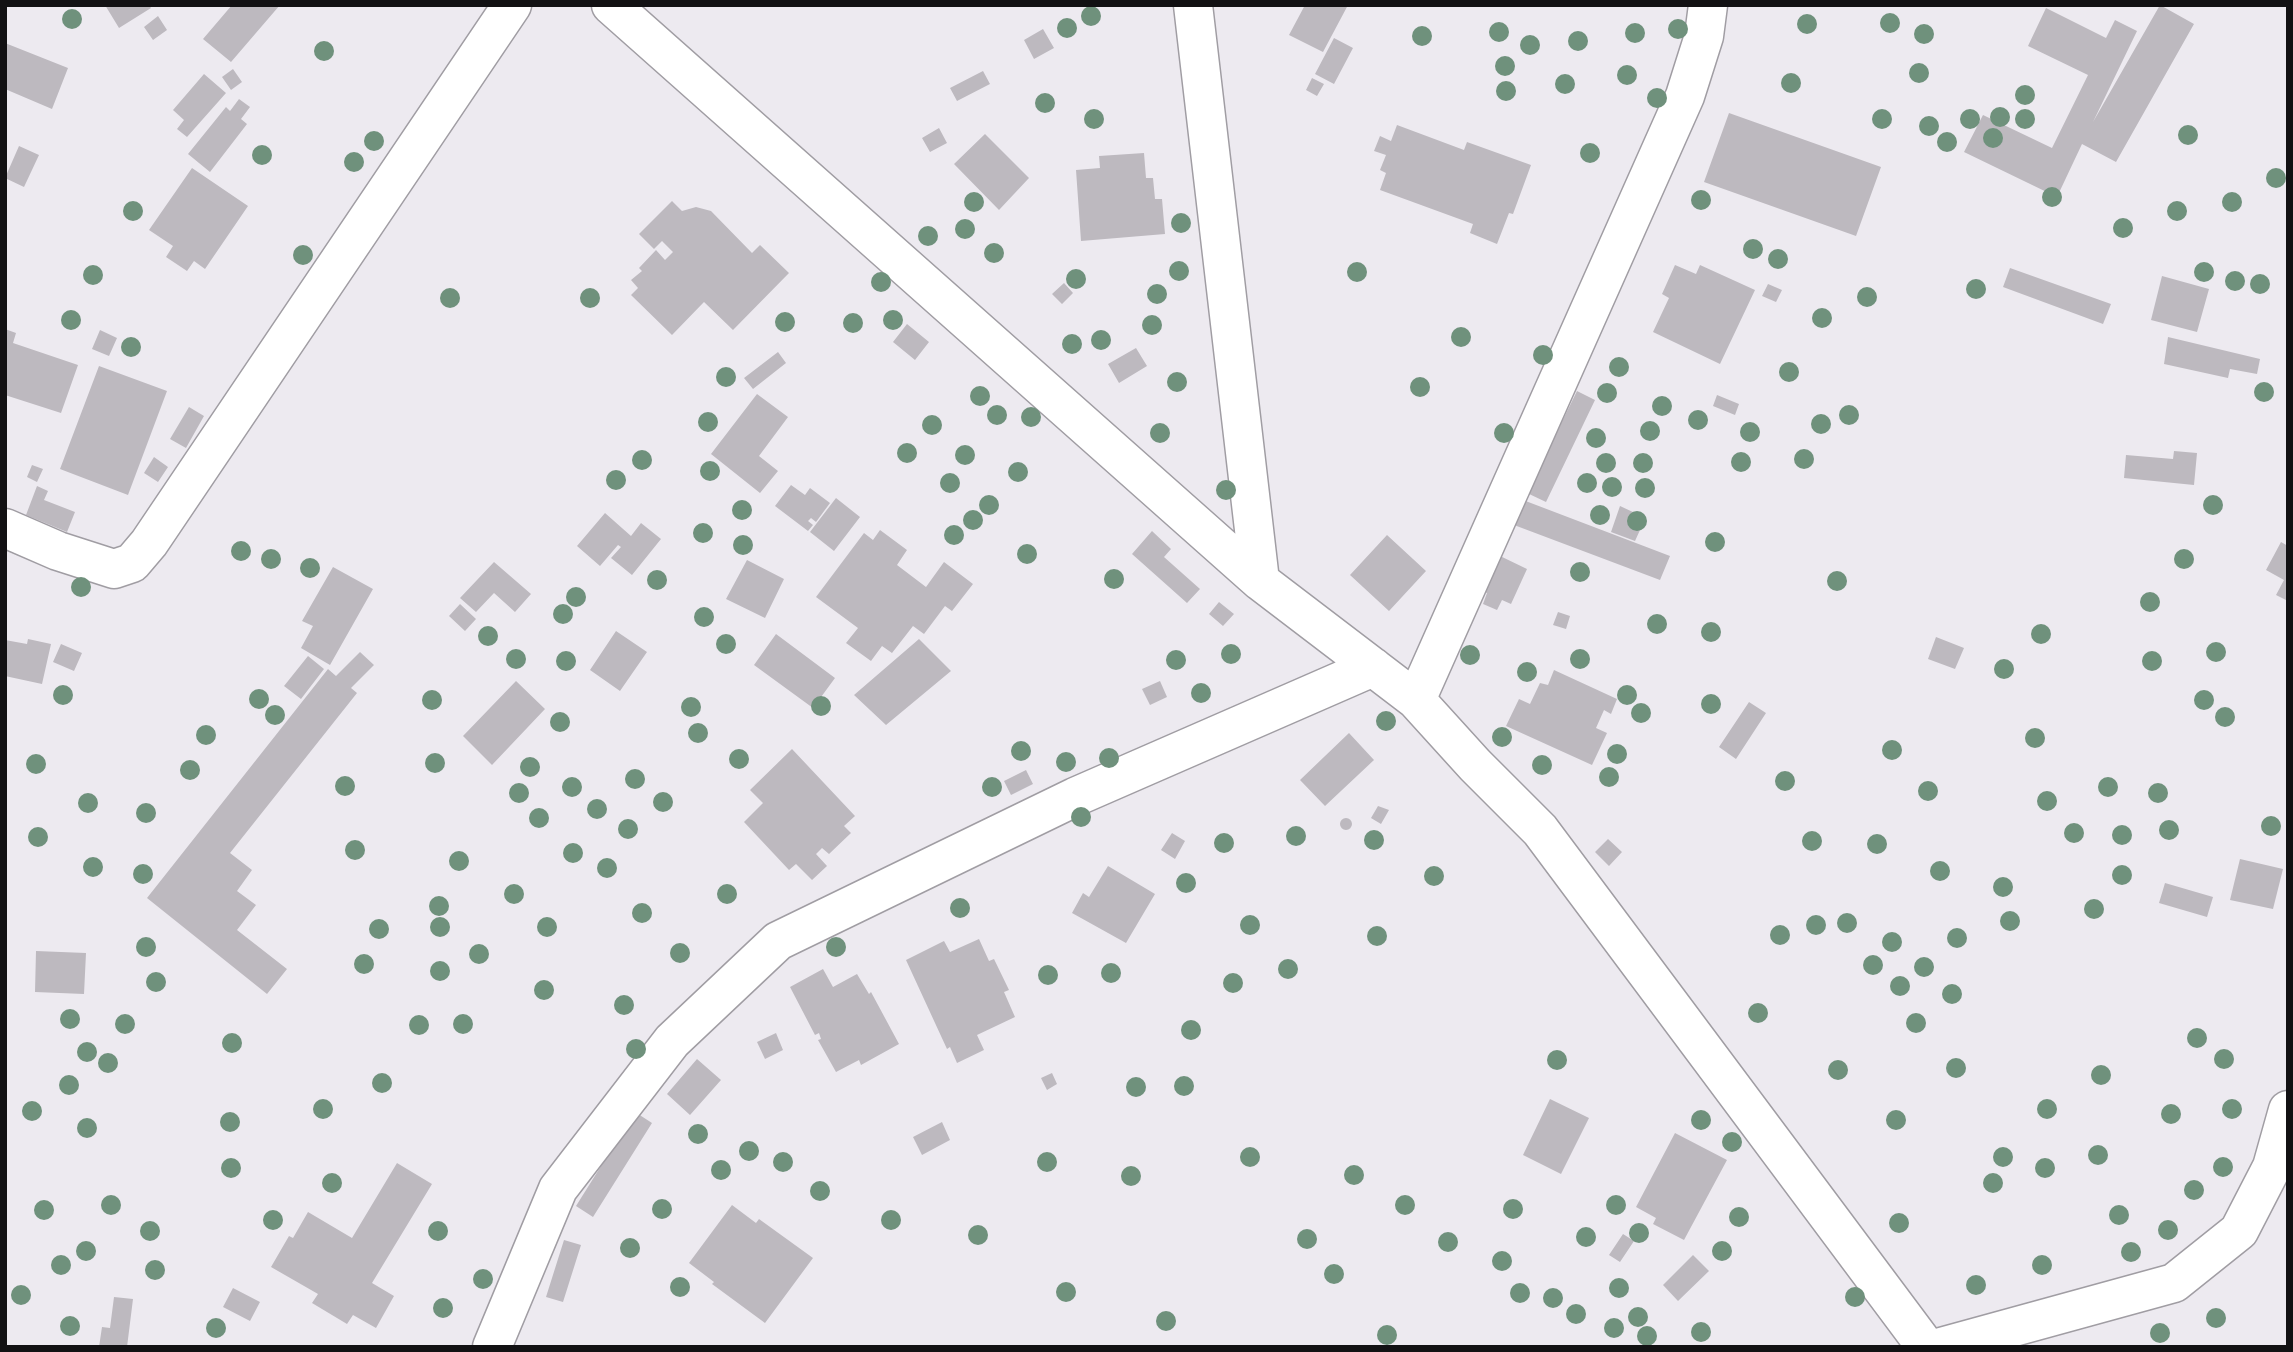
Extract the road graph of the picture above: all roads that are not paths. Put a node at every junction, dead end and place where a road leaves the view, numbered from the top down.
1 (512, 5) edge
2 (611, 5) edge
3 (1193, 5) edge
4 (1708, 5) edge
5 (5, 528) edge
6 (1260, 581) junction
7 (1373, 667) junction
8 (1416, 700) junction
9 (2288, 1110) edge
10 (492, 1347) edge
11 (1926, 1347) edge
12 (1941, 1347) edge

1 - 5 street
2 - 6 street
3 - 6 street
4 - 8 street
6 - 7 street
7 - 8 street
7 - 10 street
8 - 11 street
9 - 12 street

